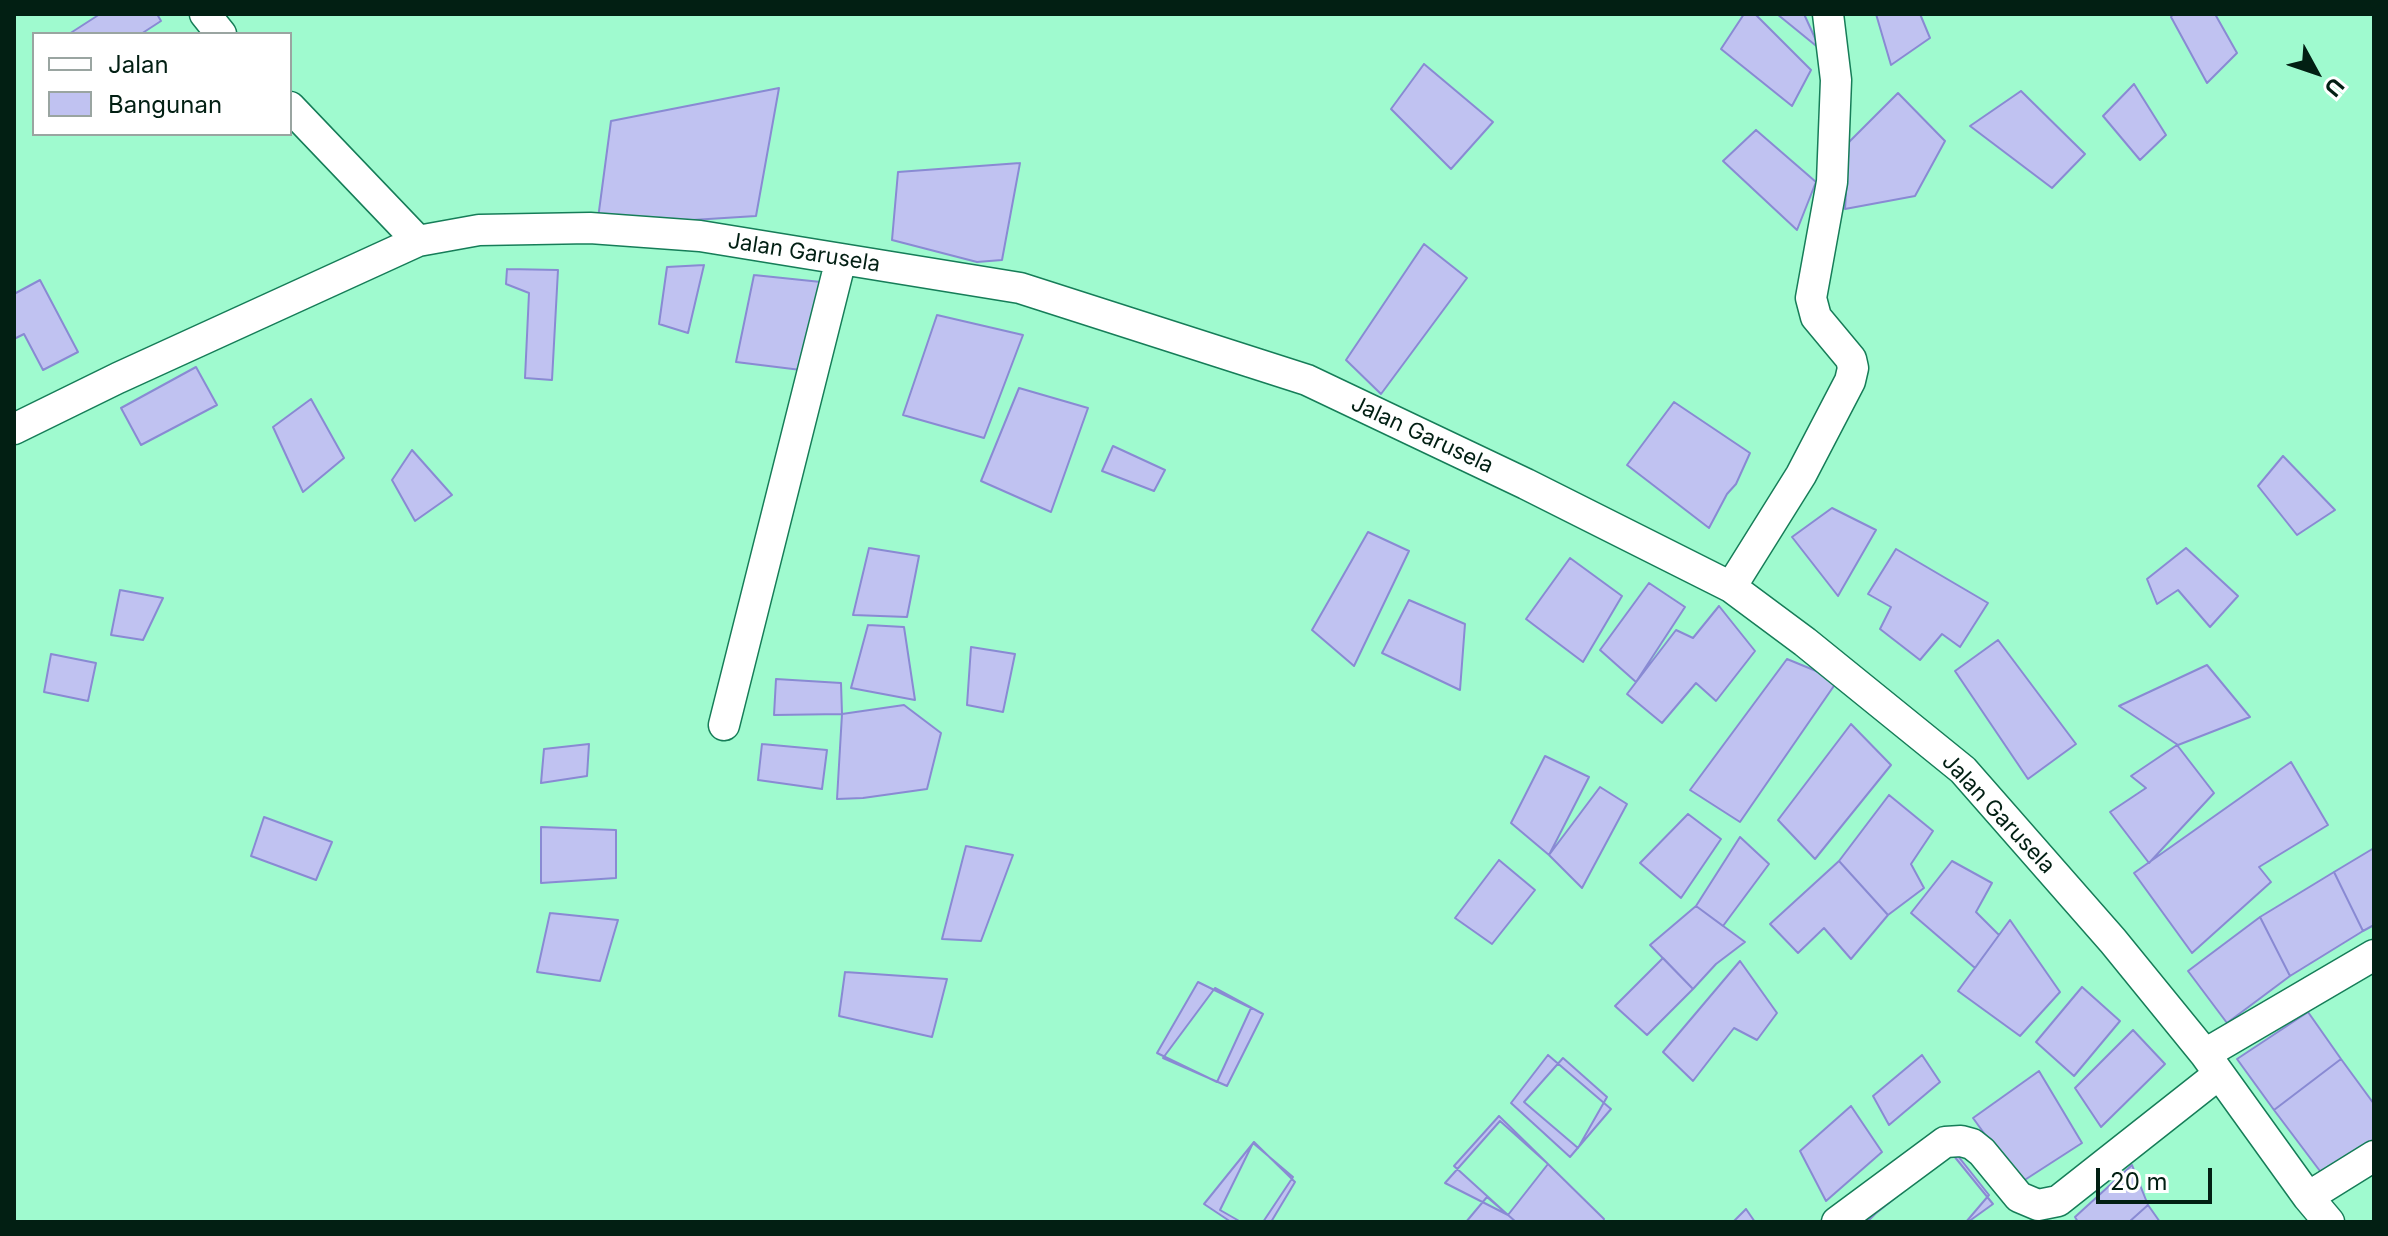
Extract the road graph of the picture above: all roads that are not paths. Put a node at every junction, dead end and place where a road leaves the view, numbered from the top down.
1 (205, 14) edge
2 (1828, 14) edge
3 (219, 32) edge
4 (292, 109) edge
5 (418, 241) junction
6 (841, 259) junction
7 (14, 429) edge
8 (1731, 587) junction
9 (724, 725) dead end
10 (2374, 955) edge
11 (2212, 1064) junction
12 (2374, 1156) edge
13 (2308, 1197) junction
14 (1837, 1222) edge
15 (2329, 1222) edge

1 - 3 street
2 - 8 street
4 - 5 street
5 - 6 street, Jalan Garusela
5 - 7 street, Jalan Garusela
6 - 8 street, Jalan Garusela
6 - 9 street
8 - 11 street, Jalan Garusela
10 - 11 street
11 - 13 street, Jalan Garusela
11 - 14 street
12 - 13 street
13 - 15 street, Jalan Garusela

